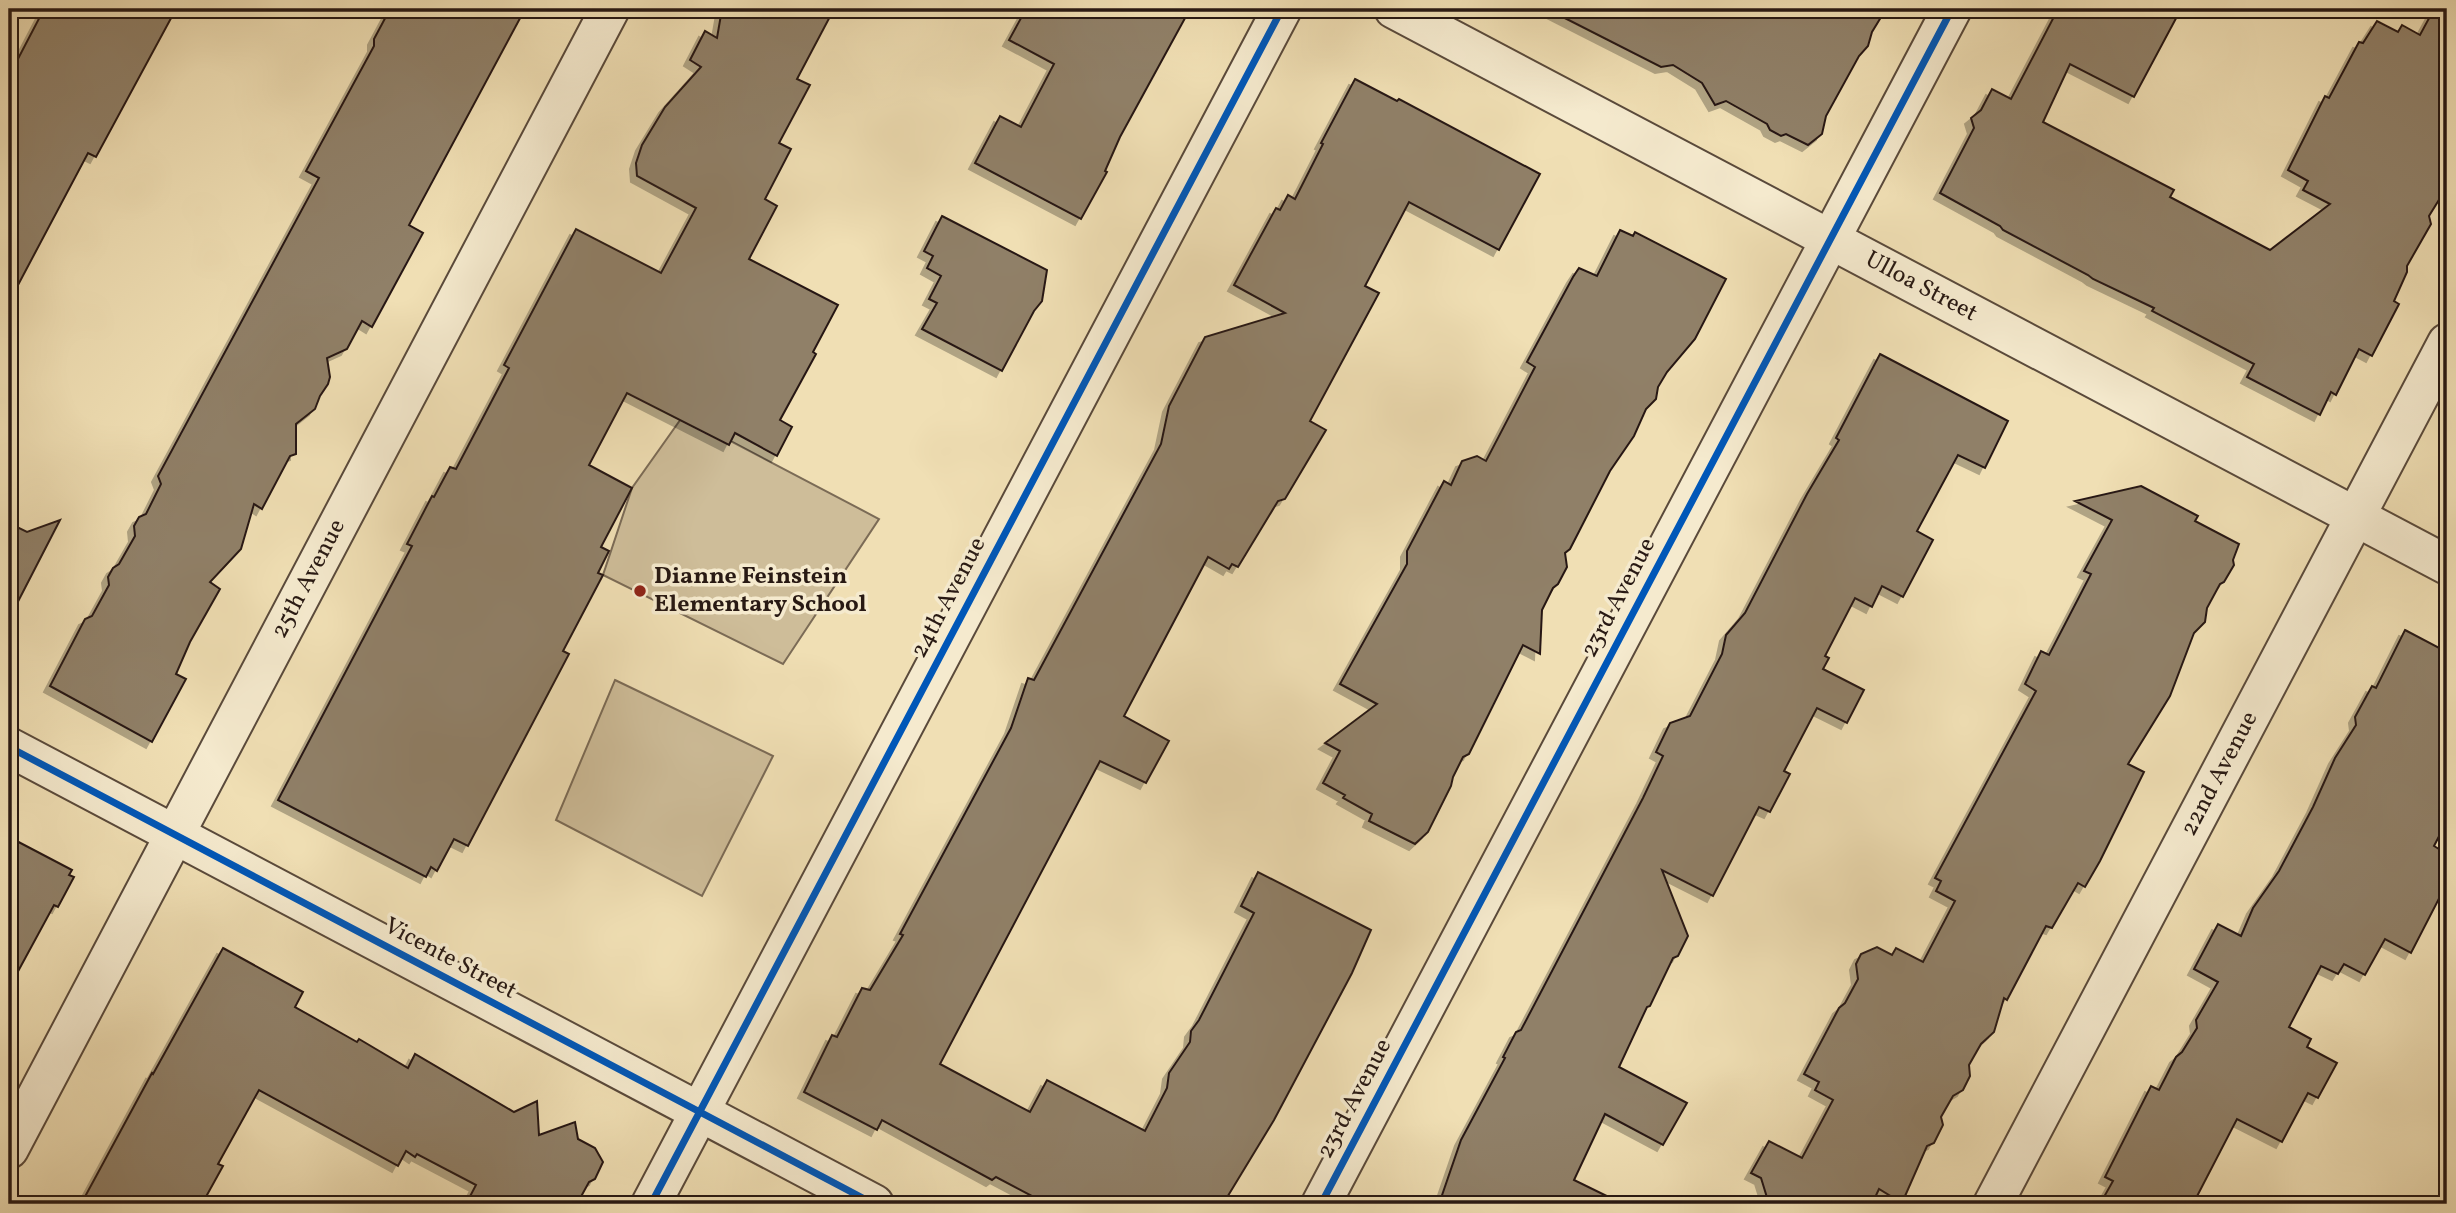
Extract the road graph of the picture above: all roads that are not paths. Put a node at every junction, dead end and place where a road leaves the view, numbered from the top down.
1 (610, 9) edge
2 (1282, 9) edge
3 (1394, 9) edge
4 (1952, 9) edge
5 (1830, 239) junction
6 (2447, 343) edge
7 (2356, 517) junction
8 (2447, 565) edge
9 (9, 747) edge
10 (174, 835) junction
11 (700, 1112) junction
12 (9, 1149) edge
13 (651, 1204) edge
14 (874, 1204) edge
15 (1321, 1204) edge
16 (1993, 1204) edge

1 - 10 street, 25th Avenue
2 - 11 street, 24th Avenue
3 - 5 street, Ulloa Street
4 - 5 street, 23rd Avenue
5 - 7 street, Ulloa Street
5 - 15 street, 23rd Avenue
6 - 7 street, 22nd Avenue
7 - 8 street, Ulloa Street
7 - 16 street, 22nd Avenue
9 - 10 street, Vicente Street
10 - 11 street, Vicente Street
10 - 12 street, 25th Avenue
11 - 13 street, 24th Avenue
11 - 14 street, Vicente Street

